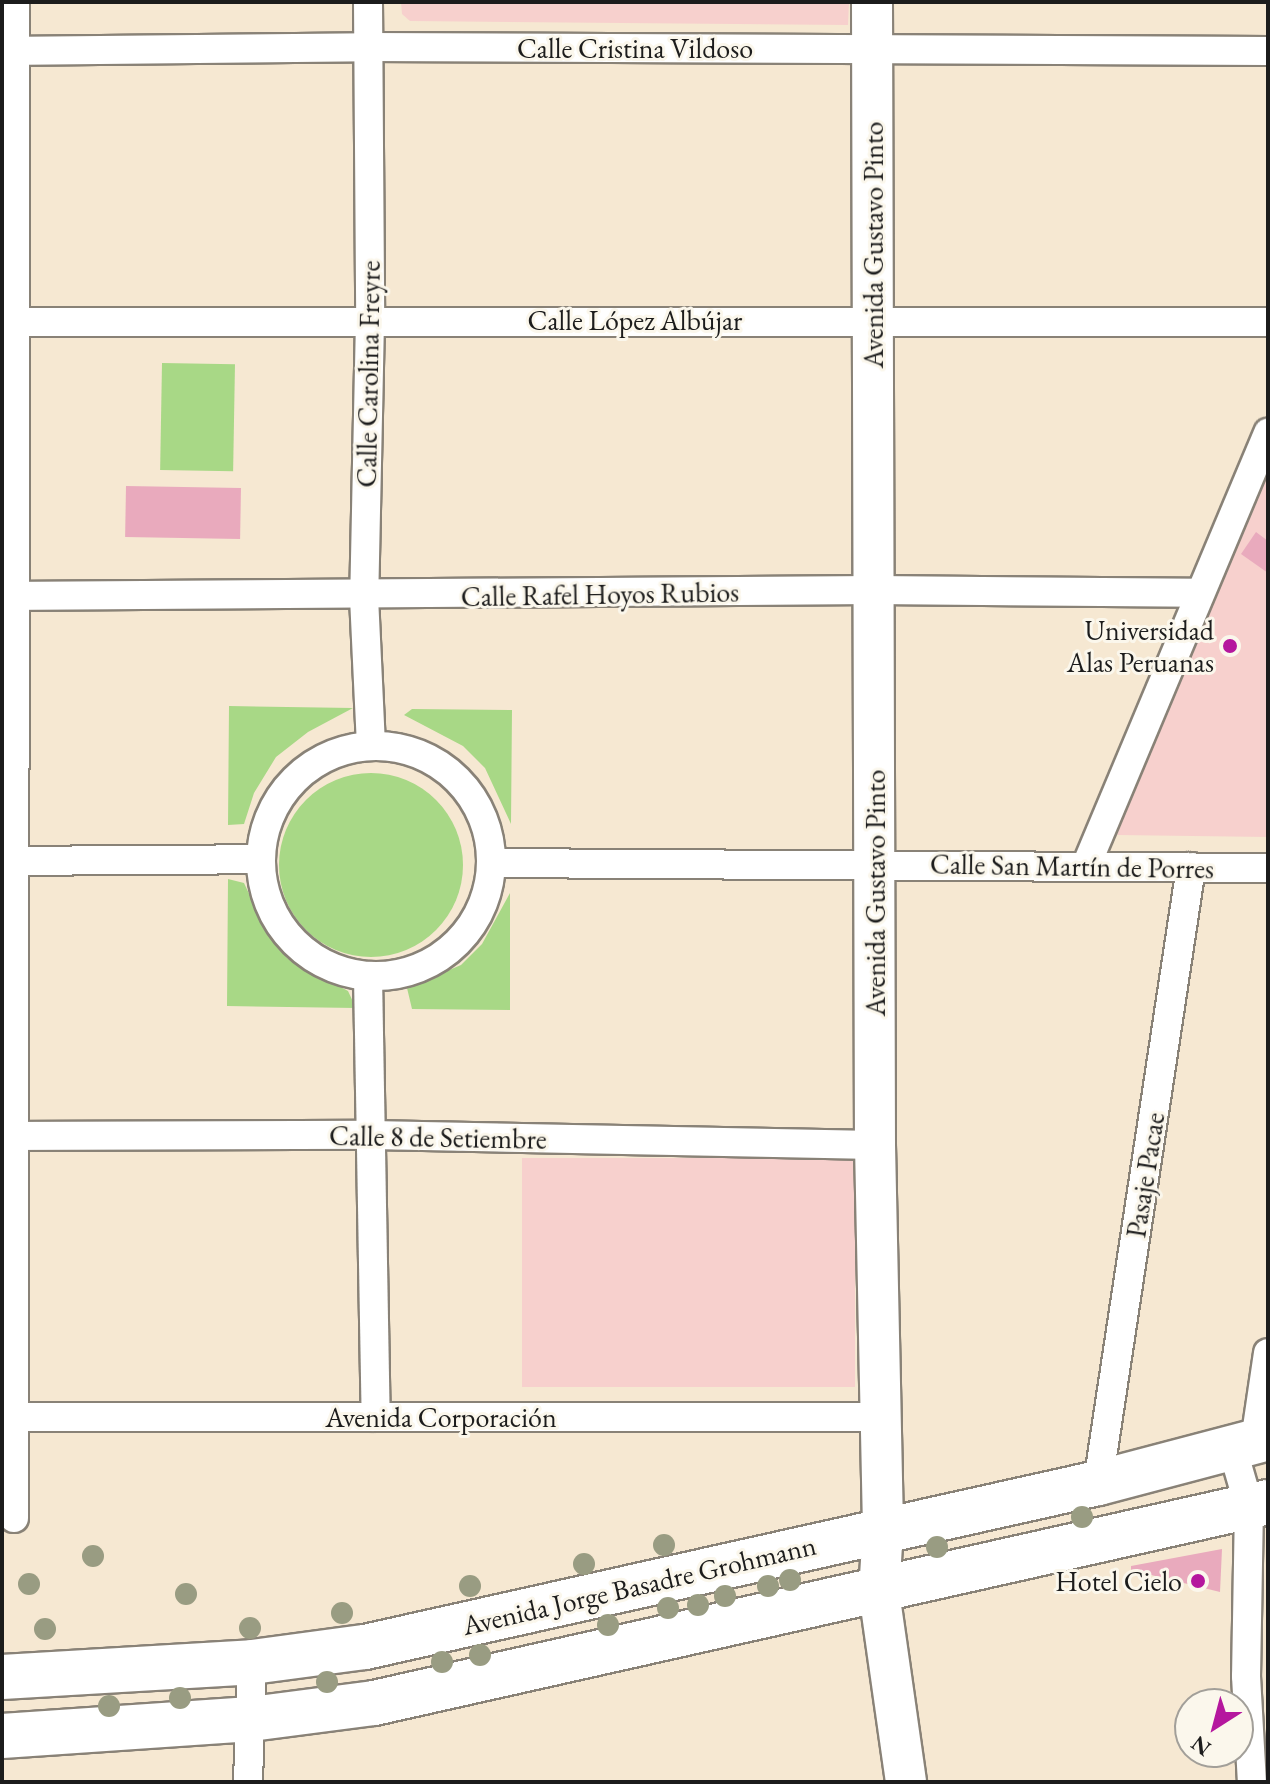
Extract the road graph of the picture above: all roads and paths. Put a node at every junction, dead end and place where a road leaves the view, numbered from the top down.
1 (15, 2) edge
2 (368, 2) edge
3 (872, 2) edge
4 (368, 47) junction
5 (872, 49) junction
6 (9, 51) edge
7 (1268, 51) edge
8 (873, 319) junction
9 (370, 320) junction
10 (8, 322) edge
11 (1268, 322) edge
12 (1268, 433) edge
13 (875, 590) junction
14 (1197, 593) junction
15 (8, 596) edge
16 (364, 597) junction
17 (371, 746) junction
18 (261, 859) junction
19 (8, 861) edge
20 (491, 863) junction
21 (876, 863) junction
22 (1086, 866) junction
23 (1191, 867) junction
24 (1268, 868) edge
25 (368, 976) junction
26 (371, 1135) junction
27 (8, 1136) edge
28 (875, 1145) junction
29 (1268, 1353) edge
30 (8, 1417) edge
31 (376, 1417) junction
32 (880, 1417) junction
33 (1252, 1442) edge
34 (1098, 1483) junction
35 (1258, 1504) edge
36 (14, 1518) dead end
37 (883, 1529) junction
38 (879, 1592) junction
39 (252, 1662) junction
40 (1257, 1675) edge
41 (2, 1677) edge
42 (251, 1719) junction
43 (2, 1736) edge
44 (248, 1782) edge
45 (906, 1782) edge
46 (1252, 1782) edge

1 - 6 street
2 - 4 street, Calle Carolina Freyre
3 - 5 main road, Avenida Gustavo Pinto
4 - 5 street, Calle Cristina Vildoso
4 - 6 street, Calle Cristina Vildoso
4 - 9 street, Calle Carolina Freyre
5 - 7 street, Calle Cristina Vildoso
5 - 8 main road, Avenida Gustavo Pinto
6 - 10 street
8 - 9 street, Calle López Albújar
8 - 11 street, Calle López Albújar
8 - 13 main road, Avenida Gustavo Pinto
9 - 10 street, Calle López Albújar
9 - 16 street, Calle Carolina Freyre
10 - 15 street
12 - 14 street
13 - 14 street, Calle Rafel Hoyos Rubios
13 - 16 street, Calle Rafel Hoyos Rubios
13 - 21 main road, Avenida Gustavo Pinto
14 - 22 street
15 - 16 street, Calle Rafel Hoyos Rubios
15 - 19 street
16 - 17 street, Calle Carolina Freyre
17 - 18 street
17 - 20 street
18 - 19 street
18 - 25 street
19 - 27 street
20 - 21 street, Calle San Martín de Porres
20 - 25 street
21 - 22 street, Calle San Martín de Porres
21 - 28 main road, Avenida Gustavo Pinto
22 - 23 street, Calle San Martín de Porres
23 - 24 street, Calle San Martín de Porres
23 - 34 street, Pasaje Pacae
25 - 26 street
26 - 27 street, Calle 8 de Setiembre
26 - 28 street, Calle 8 de Setiembre
26 - 31 street
27 - 30 street
28 - 32 main road, Avenida Gustavo Pinto
29 - 33 street
30 - 31 street, Avenida Corporación
30 - 36 street
31 - 32 street, Avenida Corporación
32 - 37 main road, Avenida Gustavo Pinto
33 - 34 highway, Avenida Jorge Basadre Grohmann
33 - 35 street
34 - 37 highway, Avenida Jorge Basadre Grohmann
35 - 38 highway, Avenida Jorge Basadre Grohmann
35 - 40 street
37 - 38 main road, Avenida Gustavo Pinto
37 - 39 highway, Avenida Jorge Basadre Grohmann
38 - 42 highway, Avenida Jorge Basadre Grohmann
38 - 45 main road, Avenida Gustavo Pinto
39 - 41 highway, Avenida Jorge Basadre Grohmann
39 - 42 street
40 - 46 street
42 - 43 highway, Avenida Jorge Basadre Grohmann
42 - 44 street

